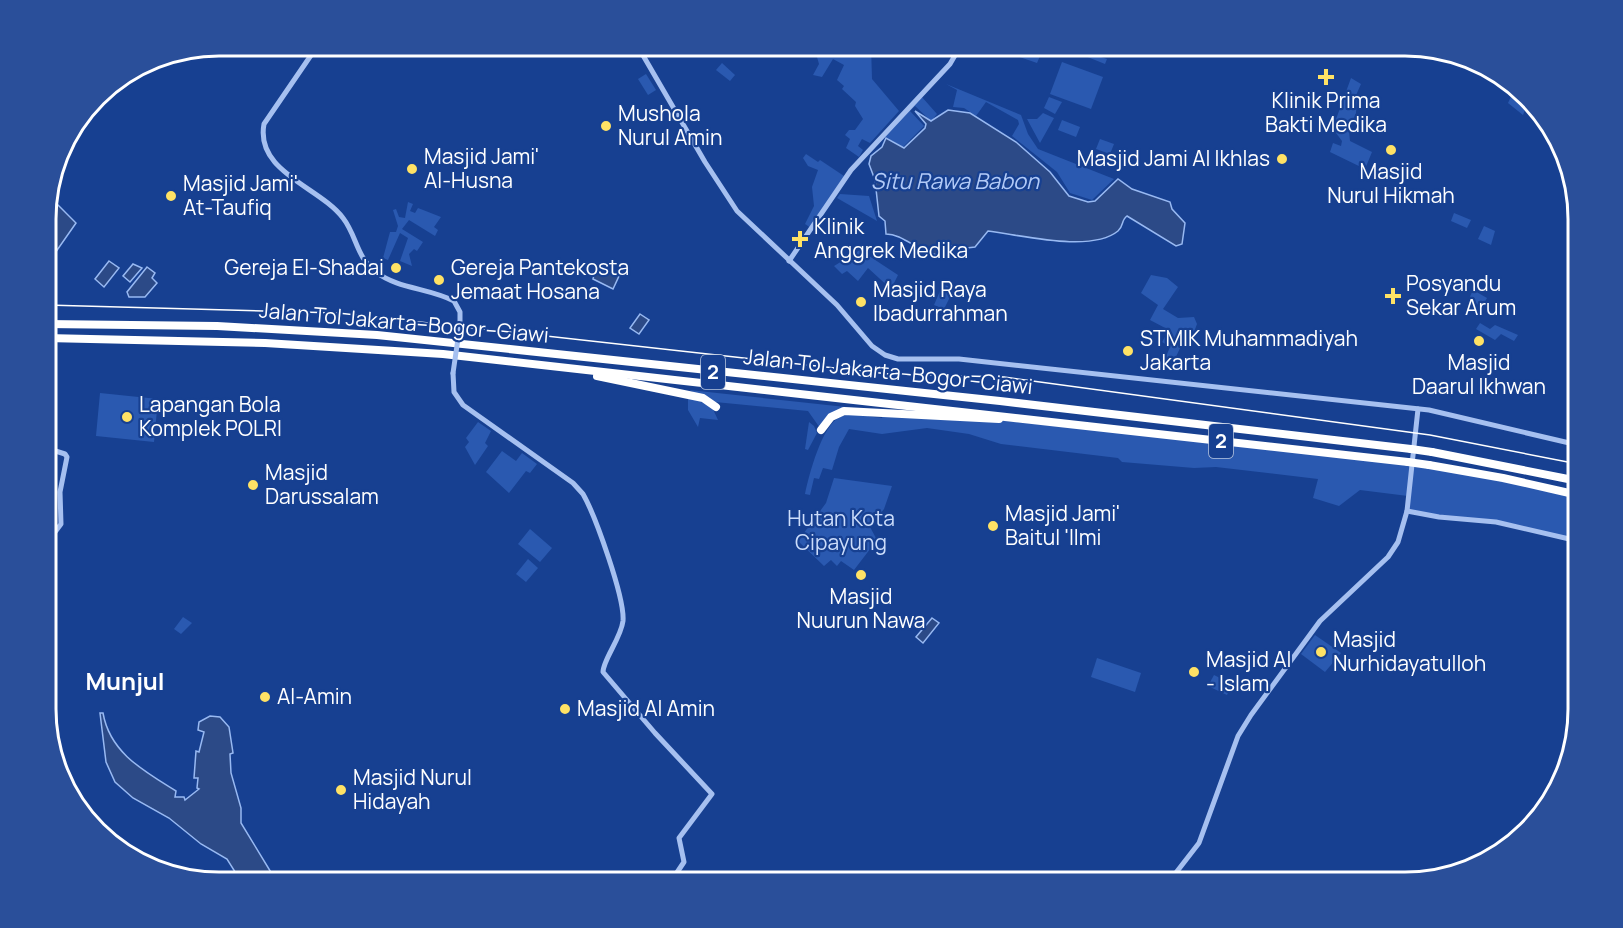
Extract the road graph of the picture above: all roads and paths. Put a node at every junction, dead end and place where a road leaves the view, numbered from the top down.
1 (310, 56) edge
2 (644, 56) edge
3 (955, 56) edge
4 (789, 261) junction
5 (56, 324) edge
6 (56, 338) edge
7 (586, 370) junction
8 (716, 407) dead end
9 (1419, 409) junction
10 (1020, 417) junction
11 (821, 430) dead end
12 (1567, 442) edge
13 (56, 451) edge
14 (1567, 479) edge
15 (1567, 492) edge
16 (1407, 511) junction
17 (56, 531) edge
18 (1567, 539) edge
19 (677, 872) edge
20 (1177, 872) edge

1 - 19 street, bridge
2 - 4 street
3 - 4 street
4 - 9 street
5 - 14 highway, Jalan Tol Jakarta–Bogor–Ciawi / 2, bridge
6 - 7 highway, Jalan Tol Jakarta–Bogor–Ciawi / 2
7 - 8 highway
7 - 10 highway, Jalan Tol Jakarta–Bogor–Ciawi / 2
9 - 12 street
9 - 16 street
10 - 11 highway
10 - 15 highway, Jalan Tol Jakarta–Bogor–Ciawi / 2, bridge
13 - 17 street
16 - 18 street
16 - 20 street

